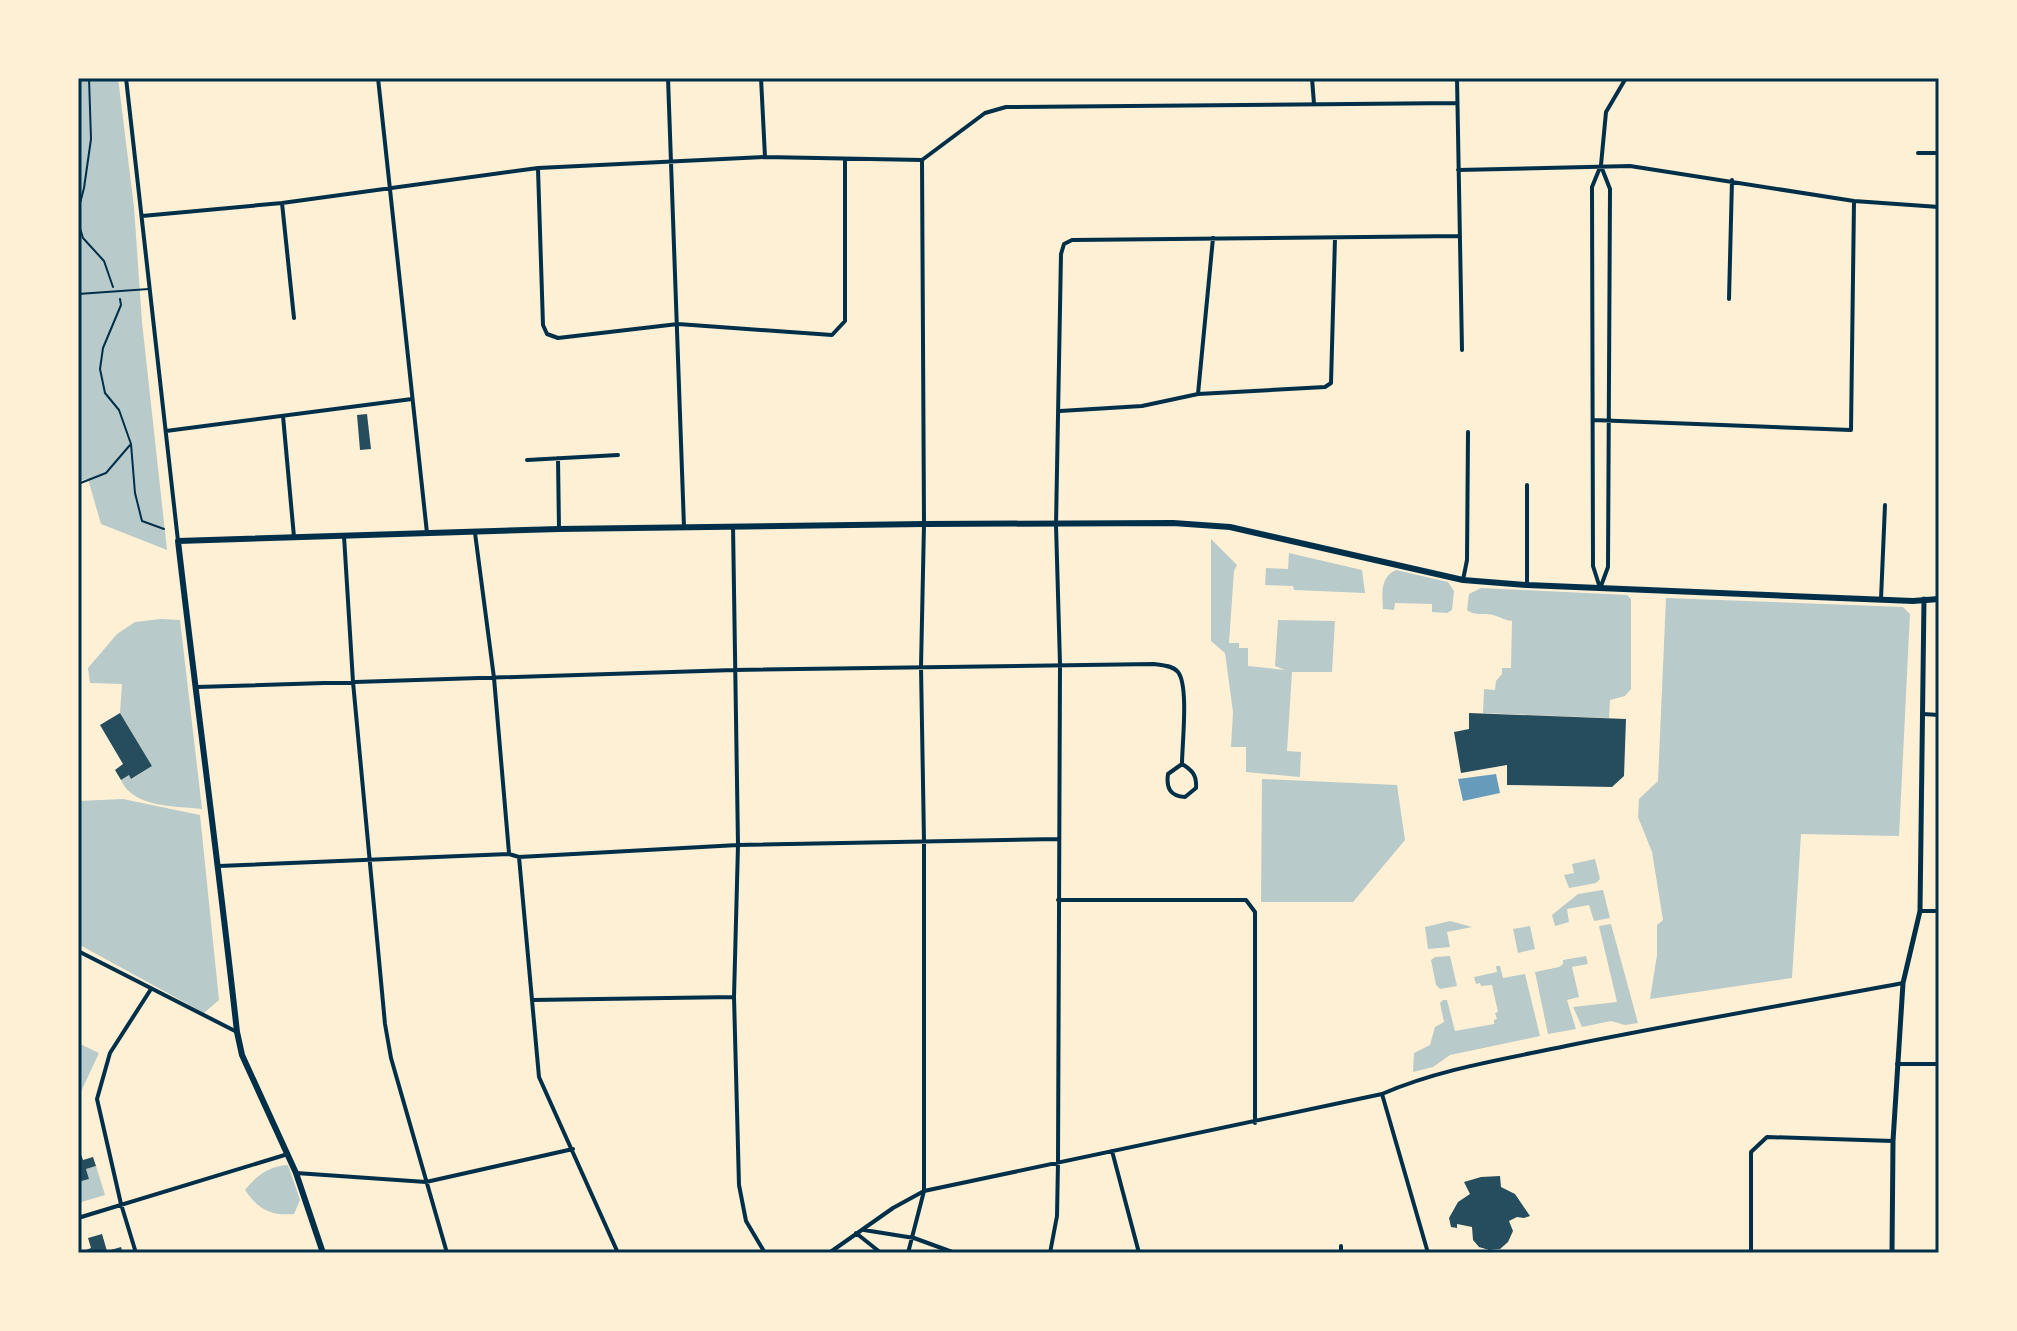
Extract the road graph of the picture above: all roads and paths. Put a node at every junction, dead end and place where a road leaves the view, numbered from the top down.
1 (89, 78) edge
2 (126, 78) edge
3 (378, 78) edge
4 (668, 78) edge
5 (761, 78) edge
6 (1312, 78) edge
7 (1457, 78) edge
8 (1626, 78) edge
9 (1457, 103) junction
10 (1314, 104) junction
11 (1918, 153) dead end
12 (1939, 153) edge
13 (765, 157) junction
14 (670, 160) junction
15 (845, 160) junction
16 (922, 160) junction
17 (1601, 165) junction
18 (538, 168) junction
19 (1458, 170) junction
20 (1732, 180) junction
21 (391, 188) junction
22 (1854, 201) junction
23 (282, 203) junction
24 (1939, 207) edge
25 (142, 216) junction
26 (1460, 236) junction
27 (1213, 238) junction
28 (1335, 238) junction
29 (150, 289) junction
30 (78, 294) edge
31 (1729, 299) dead end
32 (294, 318) dead end
33 (678, 324) junction
34 (1462, 350) dead end
35 (1198, 394) junction
36 (412, 399) junction
37 (1060, 411) junction
38 (283, 416) junction
39 (1593, 420) junction
40 (1609, 420) junction
41 (166, 431) junction
42 (1468, 432) dead end
43 (131, 444) junction
44 (618, 455) dead end
45 (558, 458) junction
46 (527, 460) dead end
47 (78, 484) edge
48 (1527, 485) dead end
49 (1885, 505) dead end
50 (924, 524) junction
51 (1056, 525) junction
52 (733, 526) junction
53 (684, 527) junction
54 (164, 529) dead end
55 (559, 529) junction
56 (475, 533) junction
57 (427, 534) junction
58 (344, 536) junction
59 (294, 538) junction
60 (178, 541) junction
61 (1463, 580) junction
62 (1527, 585) junction
63 (1600, 588) junction
64 (1881, 599) junction
65 (1924, 599) junction
66 (1939, 599) edge
67 (1060, 664) junction
68 (921, 667) junction
69 (734, 670) junction
70 (494, 678) junction
71 (353, 682) junction
72 (194, 687) junction
73 (1923, 714) junction
74 (1939, 715) edge
75 (1182, 764) junction
76 (1058, 839) junction
77 (924, 841) junction
78 (738, 845) junction
79 (509, 854) junction
80 (519, 857) junction
81 (368, 859) junction
82 (219, 866) junction
83 (1058, 900) junction
84 (1920, 911) junction
85 (1939, 911) edge
86 (78, 951) edge
87 (1903, 983) junction
88 (151, 989) junction
89 (734, 997) junction
90 (532, 1000) junction
91 (237, 1032) junction
92 (1897, 1064) junction
93 (1939, 1064) edge
94 (1382, 1094) junction
95 (1255, 1123) junction
96 (1893, 1141) junction
97 (573, 1149) junction
98 (1112, 1151) junction
99 (288, 1154) junction
100 (1058, 1162) junction
101 (296, 1173) junction
102 (426, 1182) junction
103 (924, 1191) junction
104 (121, 1204) junction
105 (78, 1218) edge
106 (861, 1229) junction
107 (856, 1233) junction
108 (914, 1238) junction
109 (1341, 1246) dead end
110 (136, 1253) edge
111 (323, 1253) edge
112 (447, 1253) edge
113 (618, 1253) edge
114 (765, 1253) edge
115 (829, 1253) edge
116 (881, 1253) edge
117 (908, 1253) edge
118 (955, 1253) edge
119 (1050, 1253) edge
120 (1139, 1253) edge
121 (1341, 1253) edge
122 (1428, 1253) edge
123 (1751, 1253) edge
124 (1892, 1253) edge

1 - 43 path
2 - 25 street
3 - 21 street
4 - 14 street
5 - 13 street
6 - 10 street
7 - 9 street
8 - 17 street
9 - 10 street
9 - 19 street
10 - 16 street
11 - 12 street
13 - 14 street
13 - 15 street
14 - 18 street
14 - 33 street
15 - 16 street
15 - 33 street
16 - 50 street
17 - 19 street
17 - 20 street
17 - 39 street
17 - 40 street
18 - 21 street
18 - 33 street
19 - 26 street
20 - 22 street
20 - 31 street
21 - 23 street
21 - 36 street
22 - 24 street
22 - 40 street
23 - 25 street
23 - 32 street
25 - 29 street
26 - 28 street
26 - 34 street
27 - 28 street
27 - 35 street
27 - 37 street
28 - 35 street
29 - 30 lane
29 - 41 street
33 - 53 street
35 - 37 street
36 - 38 street
36 - 57 street
37 - 51 street
38 - 41 street
38 - 59 street
39 - 40 street
39 - 63 street
40 - 63 street
41 - 60 street
42 - 61 street
43 - 47 path
43 - 54 path
44 - 45 street
45 - 46 street
45 - 55 street
48 - 62 street
49 - 64 street
50 - 51 main road
50 - 52 main road
50 - 68 street
51 - 61 main road
51 - 67 street
52 - 53 main road
52 - 69 street
53 - 55 main road
55 - 56 main road
56 - 57 main road
56 - 70 street
57 - 58 main road
58 - 59 main road
58 - 71 street
59 - 60 main road
60 - 72 main road
61 - 62 main road
62 - 63 main road
63 - 64 main road
64 - 65 main road
65 - 66 main road
65 - 73 street
67 - 68 street
67 - 75 street
67 - 76 street
68 - 69 street
68 - 77 street
69 - 70 street
69 - 78 street
70 - 71 street
70 - 79 street
71 - 72 street
71 - 81 street
72 - 82 main road
73 - 74 street
73 - 84 street
75 - 75 street
76 - 77 street
76 - 83 street
77 - 78 street
77 - 103 street
78 - 80 street
78 - 89 street
79 - 80 street
79 - 81 street
80 - 90 street
81 - 82 street
81 - 102 street
82 - 91 main road
83 - 95 street
83 - 100 street
84 - 85 street
84 - 87 street
86 - 88 street
87 - 92 street
87 - 94 street
88 - 91 street
88 - 104 street
89 - 90 street
89 - 114 street
90 - 97 street
91 - 99 main road
92 - 93 street
92 - 96 street
94 - 95 street
94 - 122 street
95 - 98 street
96 - 123 street
96 - 124 street
97 - 102 street
97 - 113 street
98 - 100 street
98 - 120 street
99 - 101 main road
99 - 104 street
100 - 103 street
100 - 119 street
101 - 102 street
101 - 111 main road
102 - 112 street
103 - 106 street
103 - 108 street
104 - 105 street
104 - 110 street
106 - 107 street
106 - 108 street
107 - 115 street
107 - 116 street
108 - 117 street
108 - 118 street
109 - 121 street

